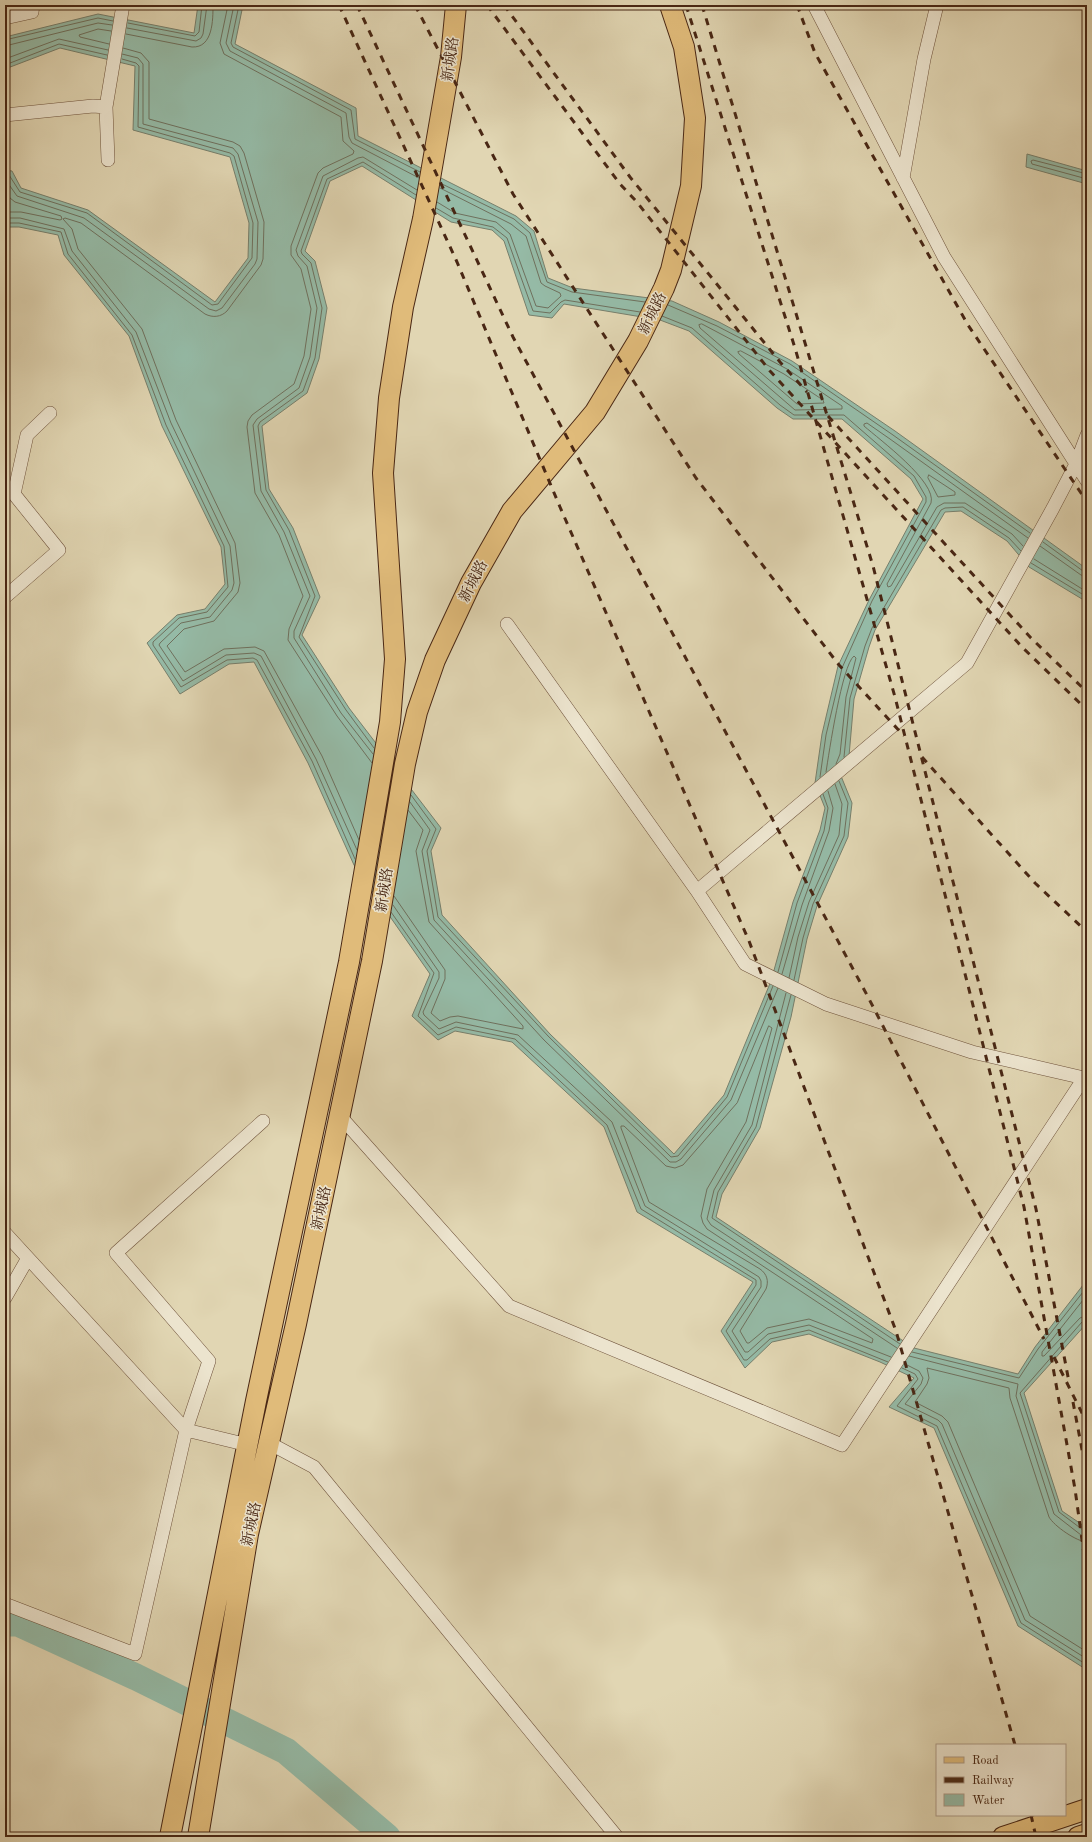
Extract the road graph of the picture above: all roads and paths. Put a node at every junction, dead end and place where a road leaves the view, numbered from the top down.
1 (33, 5) edge
2 (123, 5) edge
3 (456, 5) edge
4 (670, 5) edge
5 (814, 5) edge
6 (937, 5) edge
7 (5, 18) edge
8 (106, 107) junction
9 (5, 115) edge
10 (108, 160) dead end
11 (903, 178) junction
12 (50, 413) dead end
13 (1087, 435) edge
14 (1076, 464) junction
15 (1087, 481) edge
16 (5, 597) edge
17 (508, 624) dead end
18 (697, 891) junction
19 (1086, 1079) edge
20 (340, 1116) junction
21 (263, 1121) dead end
22 (5, 1233) edge
23 (28, 1258) junction
24 (5, 1298) edge
25 (186, 1430) junction
26 (269, 1443) junction
27 (248, 1445) junction
28 (5, 1604) edge
29 (1087, 1809) edge
30 (1087, 1834) edge
31 (170, 1837) edge
32 (198, 1837) edge
33 (617, 1837) edge
34 (1003, 1837) edge
35 (1078, 1837) edge

1 - 7 street
2 - 8 street
3 - 27 main road, 新城路
4 - 20 main road, 新城路
5 - 11 street
6 - 11 street
8 - 9 street
8 - 10 street
11 - 14 street
12 - 16 street
13 - 14 street
14 - 15 street
14 - 18 street
17 - 18 street
18 - 19 street
19 - 20 street
20 - 26 main road, 新城路
21 - 25 street
22 - 23 street
23 - 24 street
23 - 25 street
25 - 27 street
25 - 28 street
26 - 32 main road, 新城路
26 - 33 street
27 - 31 main road, 新城路
29 - 34 main road
30 - 35 main road

